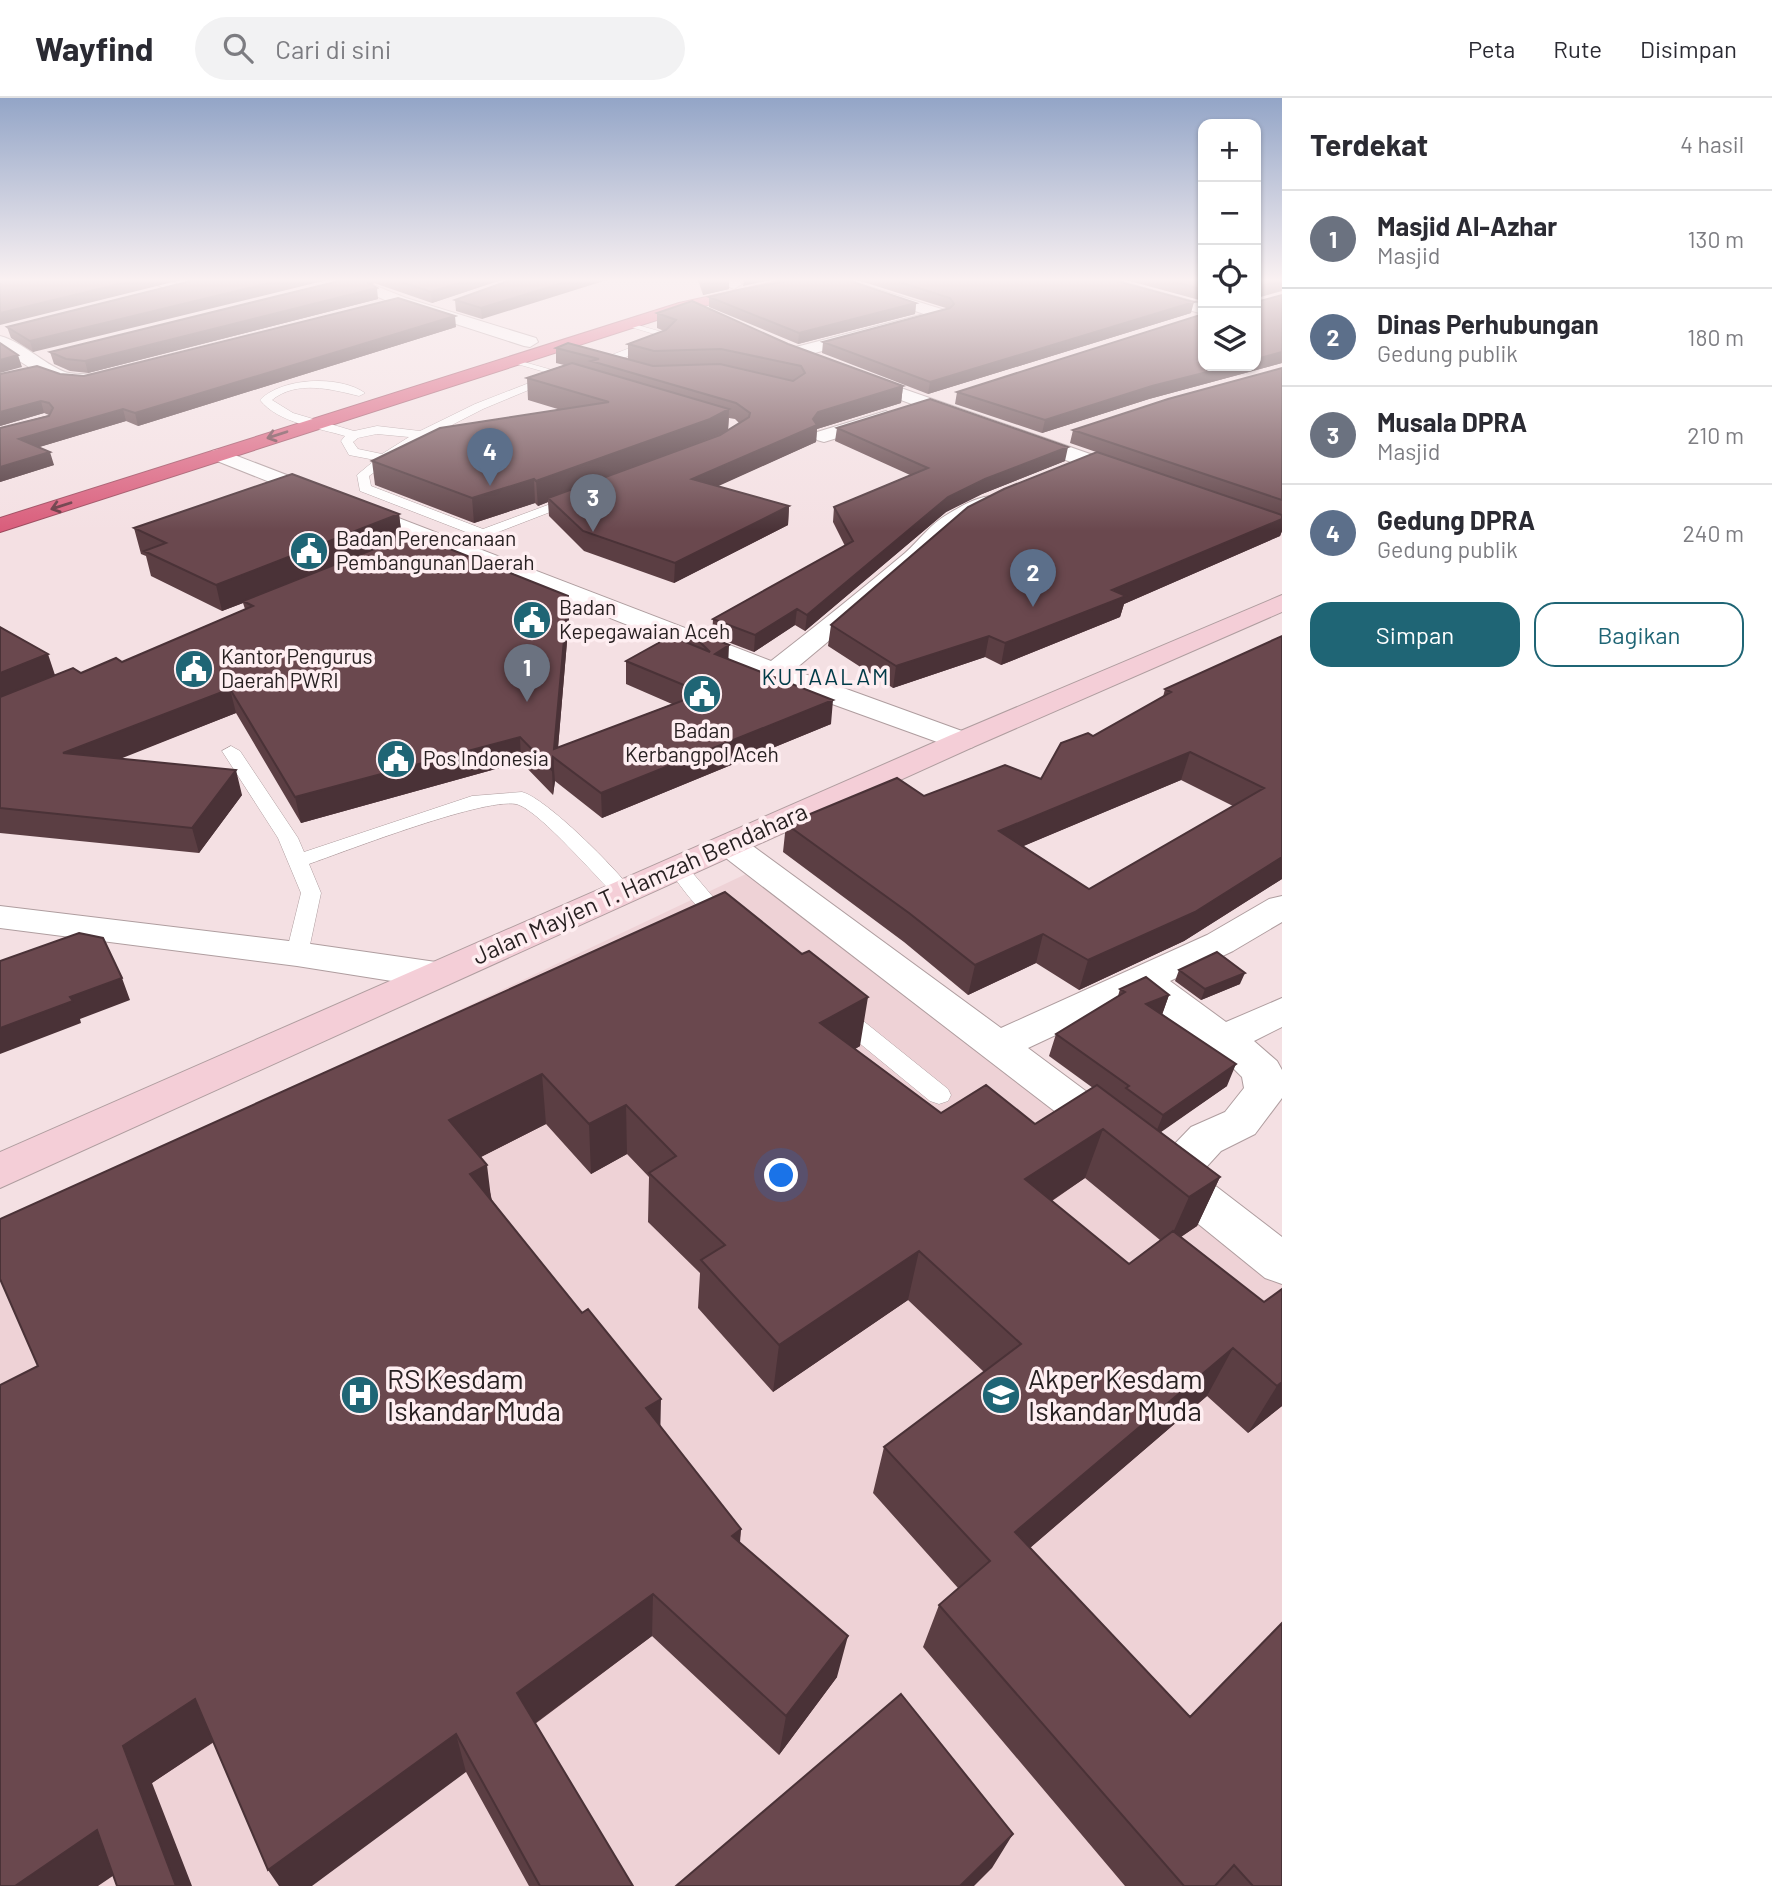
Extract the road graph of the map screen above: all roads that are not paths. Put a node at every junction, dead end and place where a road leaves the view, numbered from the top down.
1 (29, 363) edge
2 (41, 363) edge
3 (458, 363) edge
4 (503, 363) edge
5 (526, 363) edge
6 (615, 363) edge
7 (821, 363) edge
8 (33, 368) junction
9 (641, 370) edge
10 (563, 374) junction
11 (112, 375) edge
12 (589, 382) edge
13 (359, 393) junction
14 (954, 396) dead end
15 (928, 404) junction
16 (289, 415) junction
17 (313, 424) junction
18 (354, 435) junction
19 (421, 435) junction
20 (1065, 435) dead end
21 (824, 436) edge
22 (1039, 444) junction
23 (219, 455) junction
24 (383, 458) junction
25 (1089, 462) junction
26 (1053, 477) edge
27 (1154, 484) edge
28 (1016, 491) edge
29 (585, 496) edge
30 (0, 508) edge
31 (0, 525) edge
32 (483, 534) junction
33 (439, 543) junction
34 (392, 554) edge
35 (1282, 603) edge
36 (773, 673) junction
37 (962, 741) junction
38 (231, 751) dead end
39 (730, 845) junction
40 (300, 860) junction
41 (678, 868) junction
42 (623, 892) junction
43 (1282, 907) edge
44 (0, 917) edge
45 (744, 936) edge
46 (297, 954) junction
47 (436, 975) junction
48 (1140, 978) junction
49 (820, 998) edge
50 (1282, 1011) edge
51 (1223, 1040) junction
52 (998, 1046) junction
53 (1274, 1093) edge
54 (939, 1095) dead end
55 (0, 1171) edge
56 (1171, 1177) junction
57 (1282, 1264) edge

1 - 8 street
2 - 8 street
3 - 13 highway
4 - 17 highway
5 - 10 lane
6 - 9 street
7 - 15 street
8 - 11 street
10 - 12 lane
10 - 19 lane
13 - 16 highway
13 - 16 lane
14 - 15 street
15 - 21 street
15 - 22 street
16 - 17 lane
16 - 30 highway
17 - 18 lane
17 -> 23 highway
18 - 19 lane
18 - 24 lane
19 - 24 lane
20 - 22 street
22 - 25 street
23 -> 31 highway
23 - 33 street
24 - 32 lane
25 - 26 street
25 - 27 street
28 - 36 street
29 - 32 lane
32 - 33 lane
33 - 34 street
33 - 36 street
35 - 37 street, Jalan Mayjen T. Hamzah Bendahara
36 - 37 street
37 - 39 street, Jalan Mayjen T. Hamzah Bendahara
38 - 40 lane
39 - 41 street, Jalan Mayjen T. Hamzah Bendahara
39 - 52 street
40 - 42 lane
40 - 46 lane
41 - 42 street, Jalan Mayjen T. Hamzah Bendahara
41 - 45 lane
42 - 47 street, Jalan Mayjen T. Hamzah Bendahara
43 - 48 street
44 - 46 street
46 - 47 street
47 - 55 street, Jalan Mayjen T. Hamzah Bendahara
48 - 51 street
48 - 52 street
49 - 54 lane
50 - 51 street
51 - 53 street
52 - 56 street
53 - 56 street
56 - 57 street

